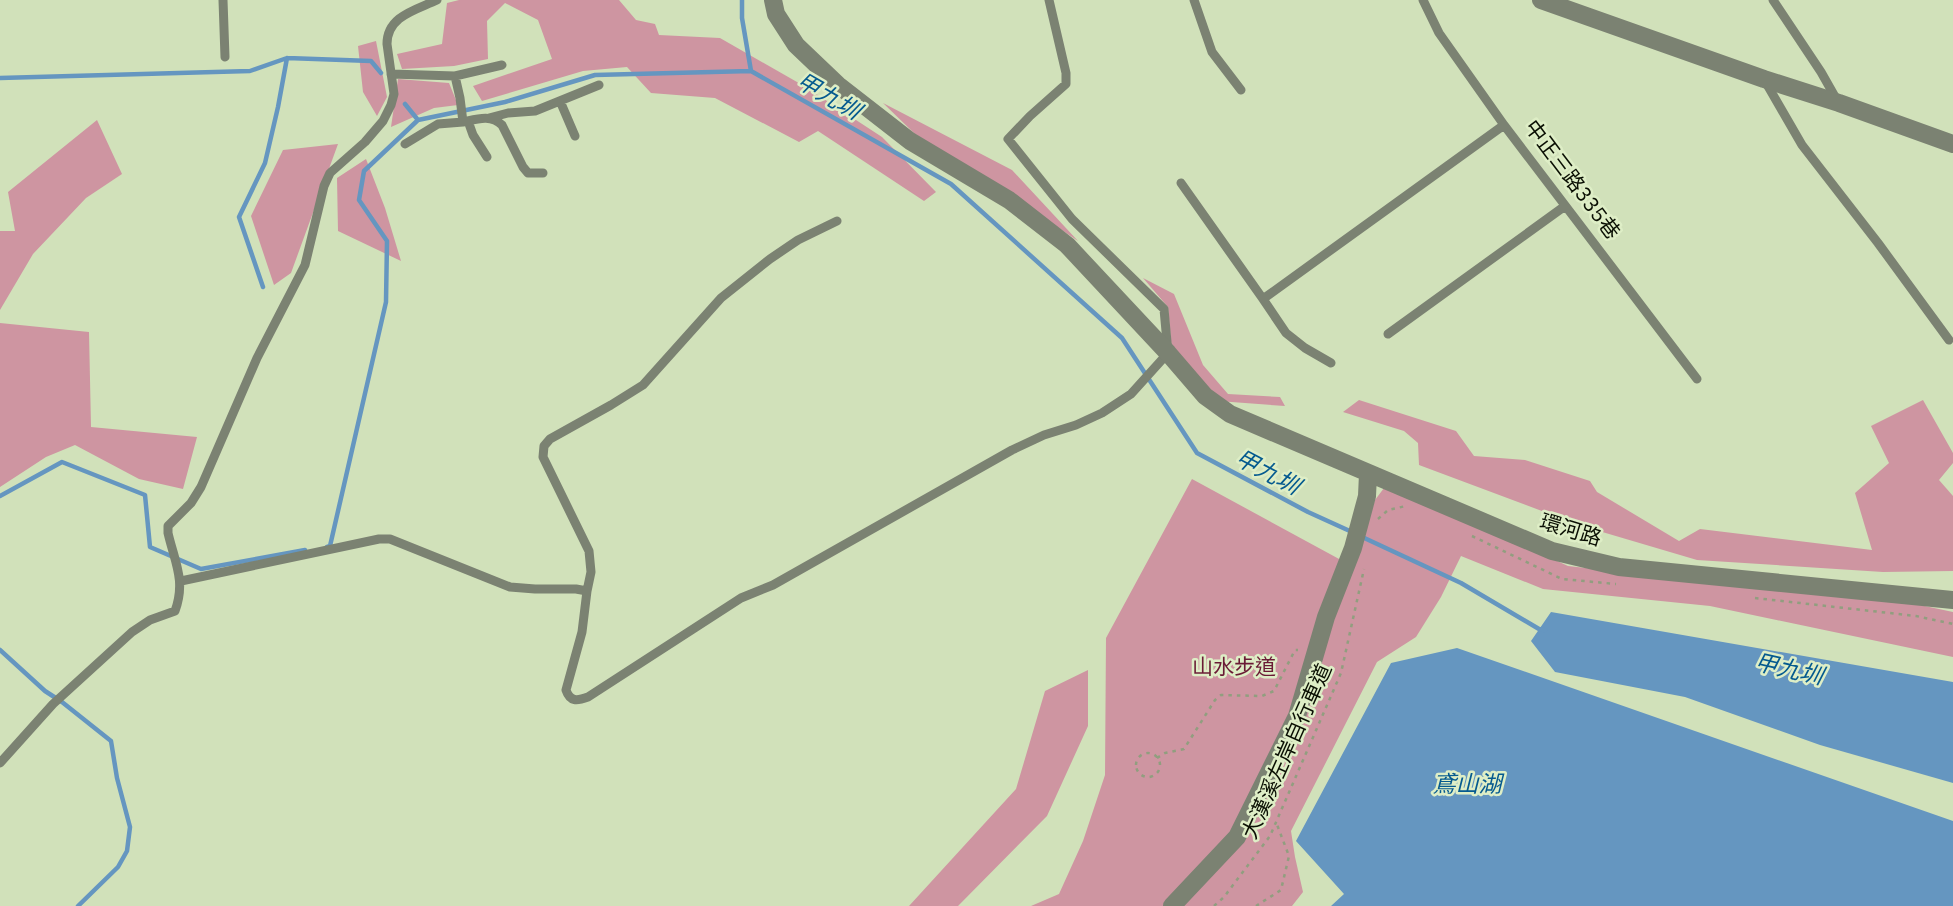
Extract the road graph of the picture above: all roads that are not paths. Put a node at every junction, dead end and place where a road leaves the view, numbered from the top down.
1 (223, 0) edge
2 (437, 0) edge
3 (773, 0) edge
4 (1049, 0) edge
5 (1194, 0) edge
6 (1423, 0) edge
7 (1773, 0) edge
8 (1554, 2) edge
9 (225, 57) dead end
10 (502, 65) dead end
11 (391, 74) junction
12 (455, 76) junction
13 (1765, 79) junction
14 (599, 85) dead end
15 (1241, 90) dead end
16 (560, 101) junction
17 (1839, 103) junction
18 (489, 118) junction
19 (464, 120) junction
20 (1504, 125) junction
21 (575, 136) dead end
22 (405, 144) dead end
23 (1953, 144) edge
24 (487, 156) dead end
25 (543, 173) dead end
26 (1181, 183) dead end
27 (1565, 206) junction
28 (837, 222) dead end
29 (1263, 299) junction
30 (1388, 334) dead end
31 (1949, 340) dead end
32 (1161, 359) junction
33 (1331, 363) dead end
34 (1697, 379) dead end
35 (1368, 474) junction
36 (181, 581) junction
37 (587, 591) junction
38 (1953, 600) edge
39 (0, 763) edge
40 (1172, 906) edge

1 - 9 lane
2 - 11 lane
3 - 32 street, 環河路
4 - 32 lane
5 - 15 lane
6 - 20 lane, 中正三路335巷
7 - 17 lane
8 - 13 street
10 - 12 lane
11 - 12 lane
11 - 36 lane
12 - 19 lane
13 - 17 street
13 - 31 lane
14 - 16 lane
16 - 18 lane
16 - 21 lane
17 - 23 street
18 - 19 lane
18 - 25 lane
19 - 22 lane
19 - 24 lane
20 - 27 lane, 中正三路335巷
20 - 29 lane
26 - 29 lane
27 - 30 lane
27 - 34 lane, 中正三路335巷
28 - 37 lane
29 - 33 lane
32 - 35 street, 環河路
32 - 37 lane
35 - 38 street, 環河路
35 - 40 street
36 - 37 lane
36 - 39 lane

